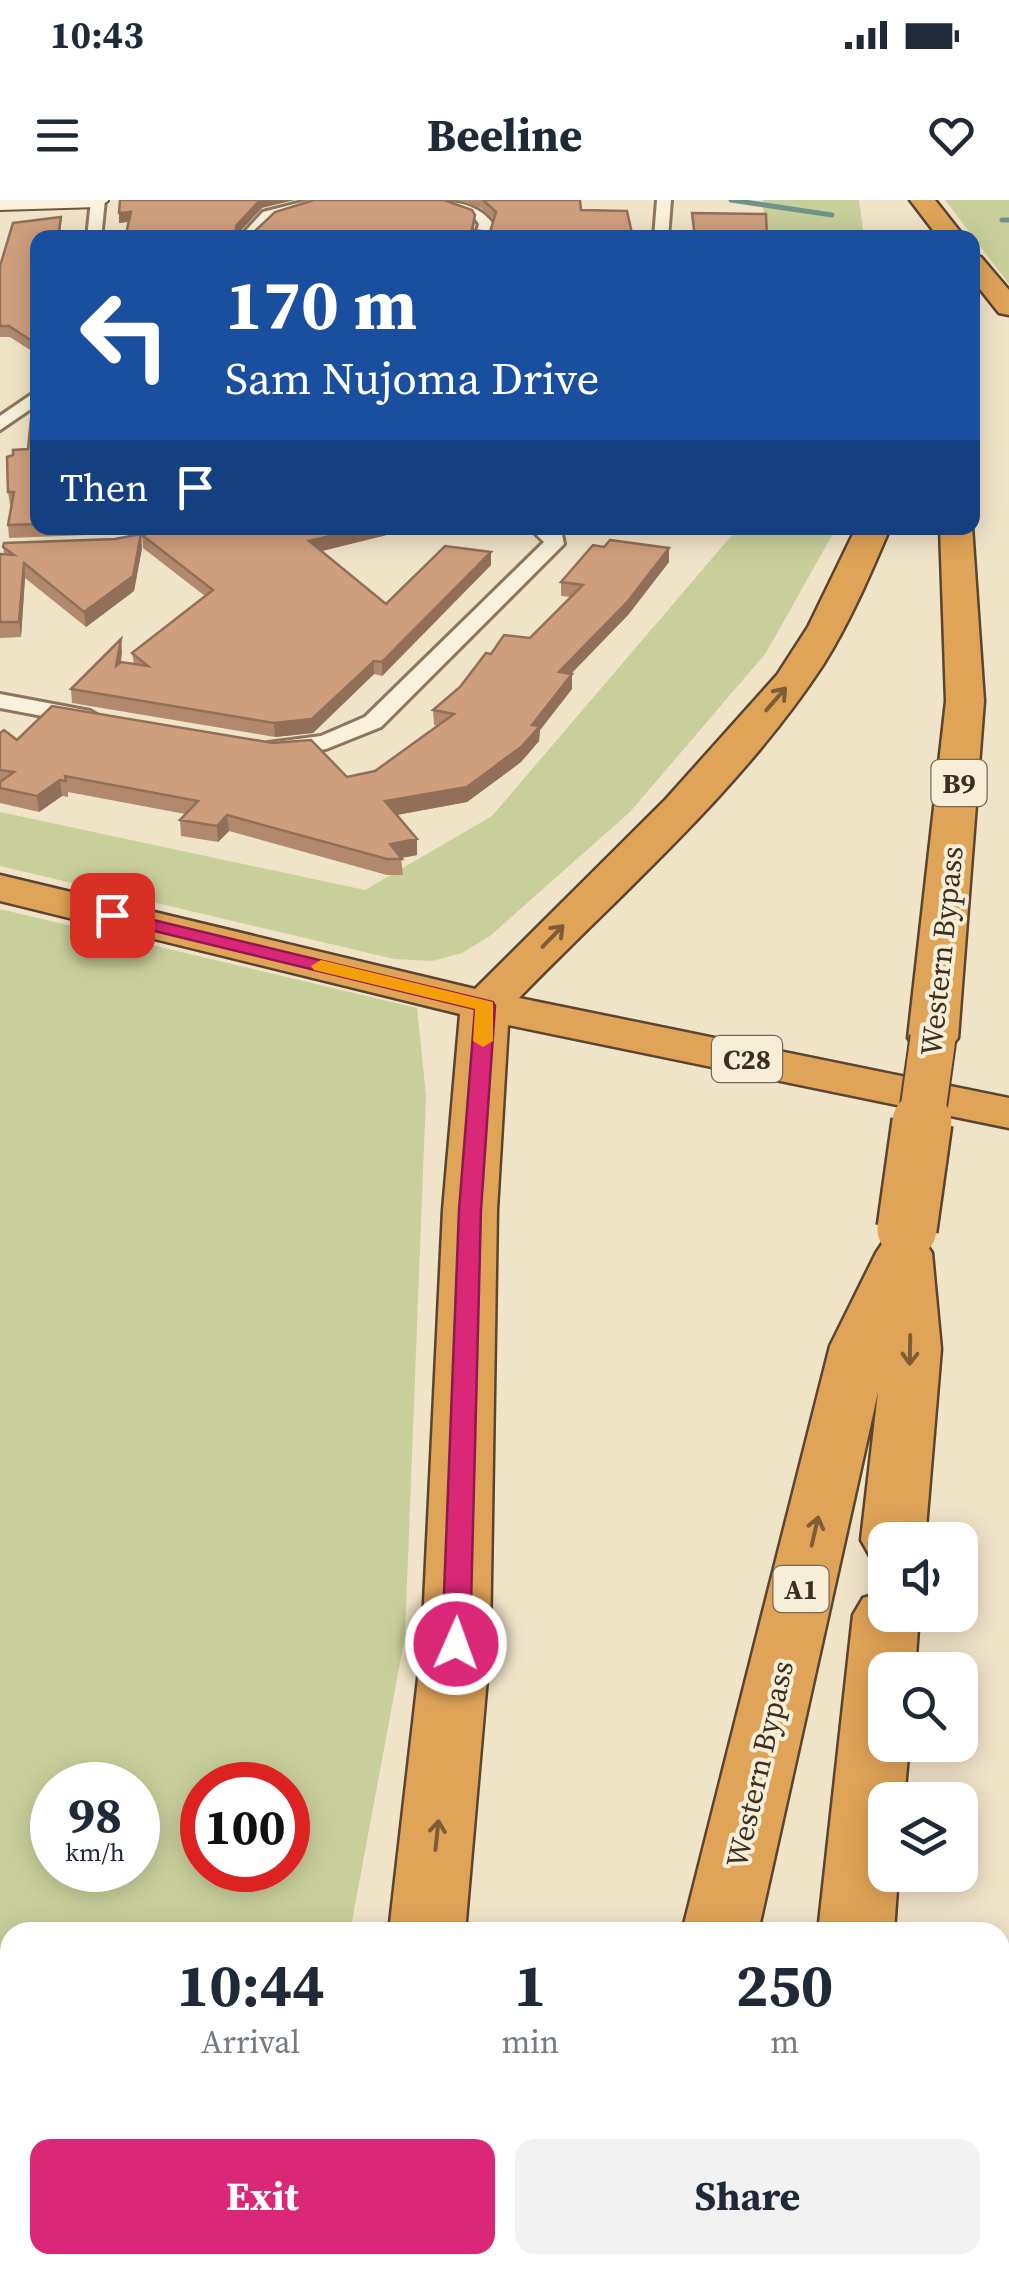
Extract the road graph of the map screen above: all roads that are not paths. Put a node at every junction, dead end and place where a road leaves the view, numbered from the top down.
1 (327, 200) edge
2 (428, 200) edge
3 (664, 200) edge
4 (922, 200) edge
5 (98, 201) edge
6 (0, 204) edge
7 (95, 230) edge
8 (254, 230) edge
9 (484, 230) edge
10 (662, 230) edge
11 (946, 230) edge
12 (980, 272) edge
13 (1009, 307) edge
14 (30, 401) edge
15 (0, 425) edge
16 (550, 535) edge
17 (871, 535) edge
18 (957, 535) edge
19 (0, 701) edge
20 (111, 722) edge
21 (257, 746) edge
22 (0, 888) edge
23 (486, 1006) junction
24 (1009, 1113) edge
25 (906, 1241) junction
26 (896, 1522) edge
27 (884, 1632) edge
28 (428, 1922) edge
29 (722, 1922) edge
30 (857, 1922) edge

1 - 8 street
2 - 9 street
3 - 10 street
4 - 11 highway
5 - 6 street
5 - 7 street
12 - 13 highway
14 - 15 street
16 - 21 street
23 -> 17 highway
18 - 25 highway, Western Bypass / B9, bridge
19 - 20 street
22 - 23 highway, C28
23 - 24 highway, C28
28 -> 23 highway
25 -> 26 highway, Western Bypass
29 -> 25 highway, Western Bypass / A1
27 - 30 highway

